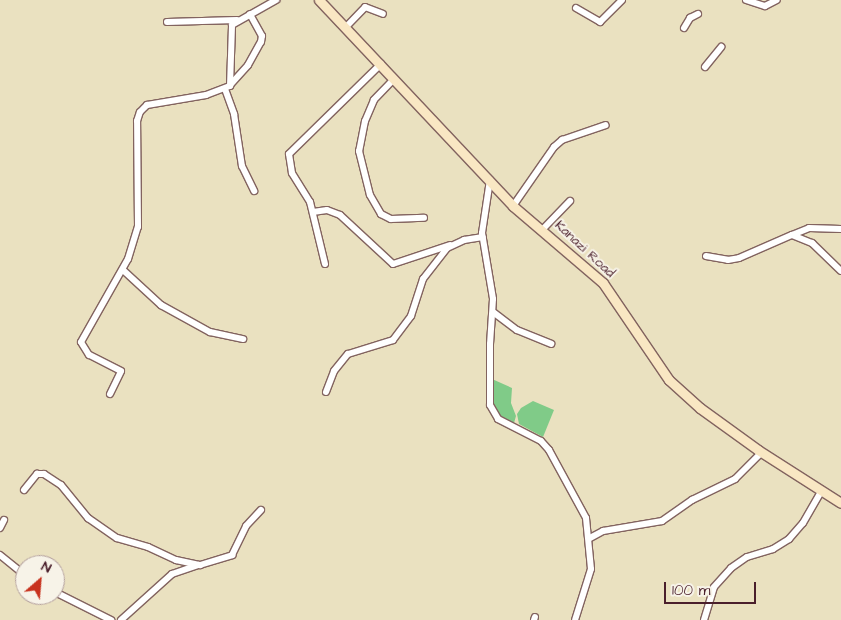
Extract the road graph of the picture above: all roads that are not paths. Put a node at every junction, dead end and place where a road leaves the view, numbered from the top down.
1 (276, 0) edge
2 (622, 0) edge
3 (746, 0) edge
4 (777, 0) edge
5 (323, 1) edge
6 (576, 8) dead end
7 (250, 14) junction
8 (383, 14) dead end
9 (698, 14) dead end
10 (237, 20) junction
11 (167, 22) dead end
12 (345, 28) junction
13 (684, 28) dead end
14 (721, 47) dead end
15 (381, 64) junction
16 (705, 67) dead end
17 (394, 79) junction
18 (227, 88) junction
19 (606, 125) dead end
20 (490, 180) junction
21 (254, 191) dead end
22 (570, 201) dead end
23 (513, 206) junction
24 (313, 212) junction
25 (424, 218) dead end
26 (543, 229) junction
27 (841, 229) edge
28 (792, 235) junction
29 (483, 237) junction
30 (451, 245) junction
31 (706, 256) dead end
32 (325, 264) dead end
33 (123, 270) junction
34 (841, 271) edge
35 (493, 312) junction
36 (243, 340) dead end
37 (551, 344) dead end
38 (326, 392) dead end
39 (110, 394) dead end
40 (762, 452) junction
41 (24, 490) dead end
42 (822, 490) junction
43 (841, 503) edge
44 (261, 510) dead end
45 (4, 520) dead end
46 (0, 528) edge
47 (590, 538) junction
48 (0, 555) edge
49 (232, 555) junction
50 (238, 560) dead end
51 (200, 565) junction
52 (15, 567) edge
53 (65, 597) edge
54 (111, 620) edge
55 (121, 620) edge
56 (575, 620) edge
57 (704, 620) edge

1 - 7 street
2 - 6 street
3 - 4 street
5 - 12 main road, Kanazi Road
7 - 10 street
7 - 18 street
8 - 12 street
9 - 13 street
10 - 11 street
10 - 18 street
12 - 15 main road, Kanazi Road
14 - 16 street
15 - 17 main road, Kanazi Road
15 - 24 street
17 - 20 main road, Kanazi Road
17 - 25 street
18 - 21 street
18 - 33 street
19 - 23 street
20 - 23 main road, Kanazi Road
20 - 29 street
22 - 26 street
23 - 26 main road, Kanazi Road
24 - 30 street
24 - 32 street
26 - 40 main road, Kanazi Road
27 - 28 street
28 - 31 street
28 - 34 street
29 - 30 street
29 - 35 street
30 - 38 street
33 - 36 street
33 - 39 street
35 - 37 street
35 - 47 street
40 - 42 main road, Kanazi Road
40 - 47 street
41 - 51 street
42 - 43 main road, Kanazi Road
42 - 57 street
44 - 49 street
45 - 46 street
47 - 56 street
48 - 52 street
49 - 50 street
49 - 51 street
51 - 55 street
53 - 54 street

